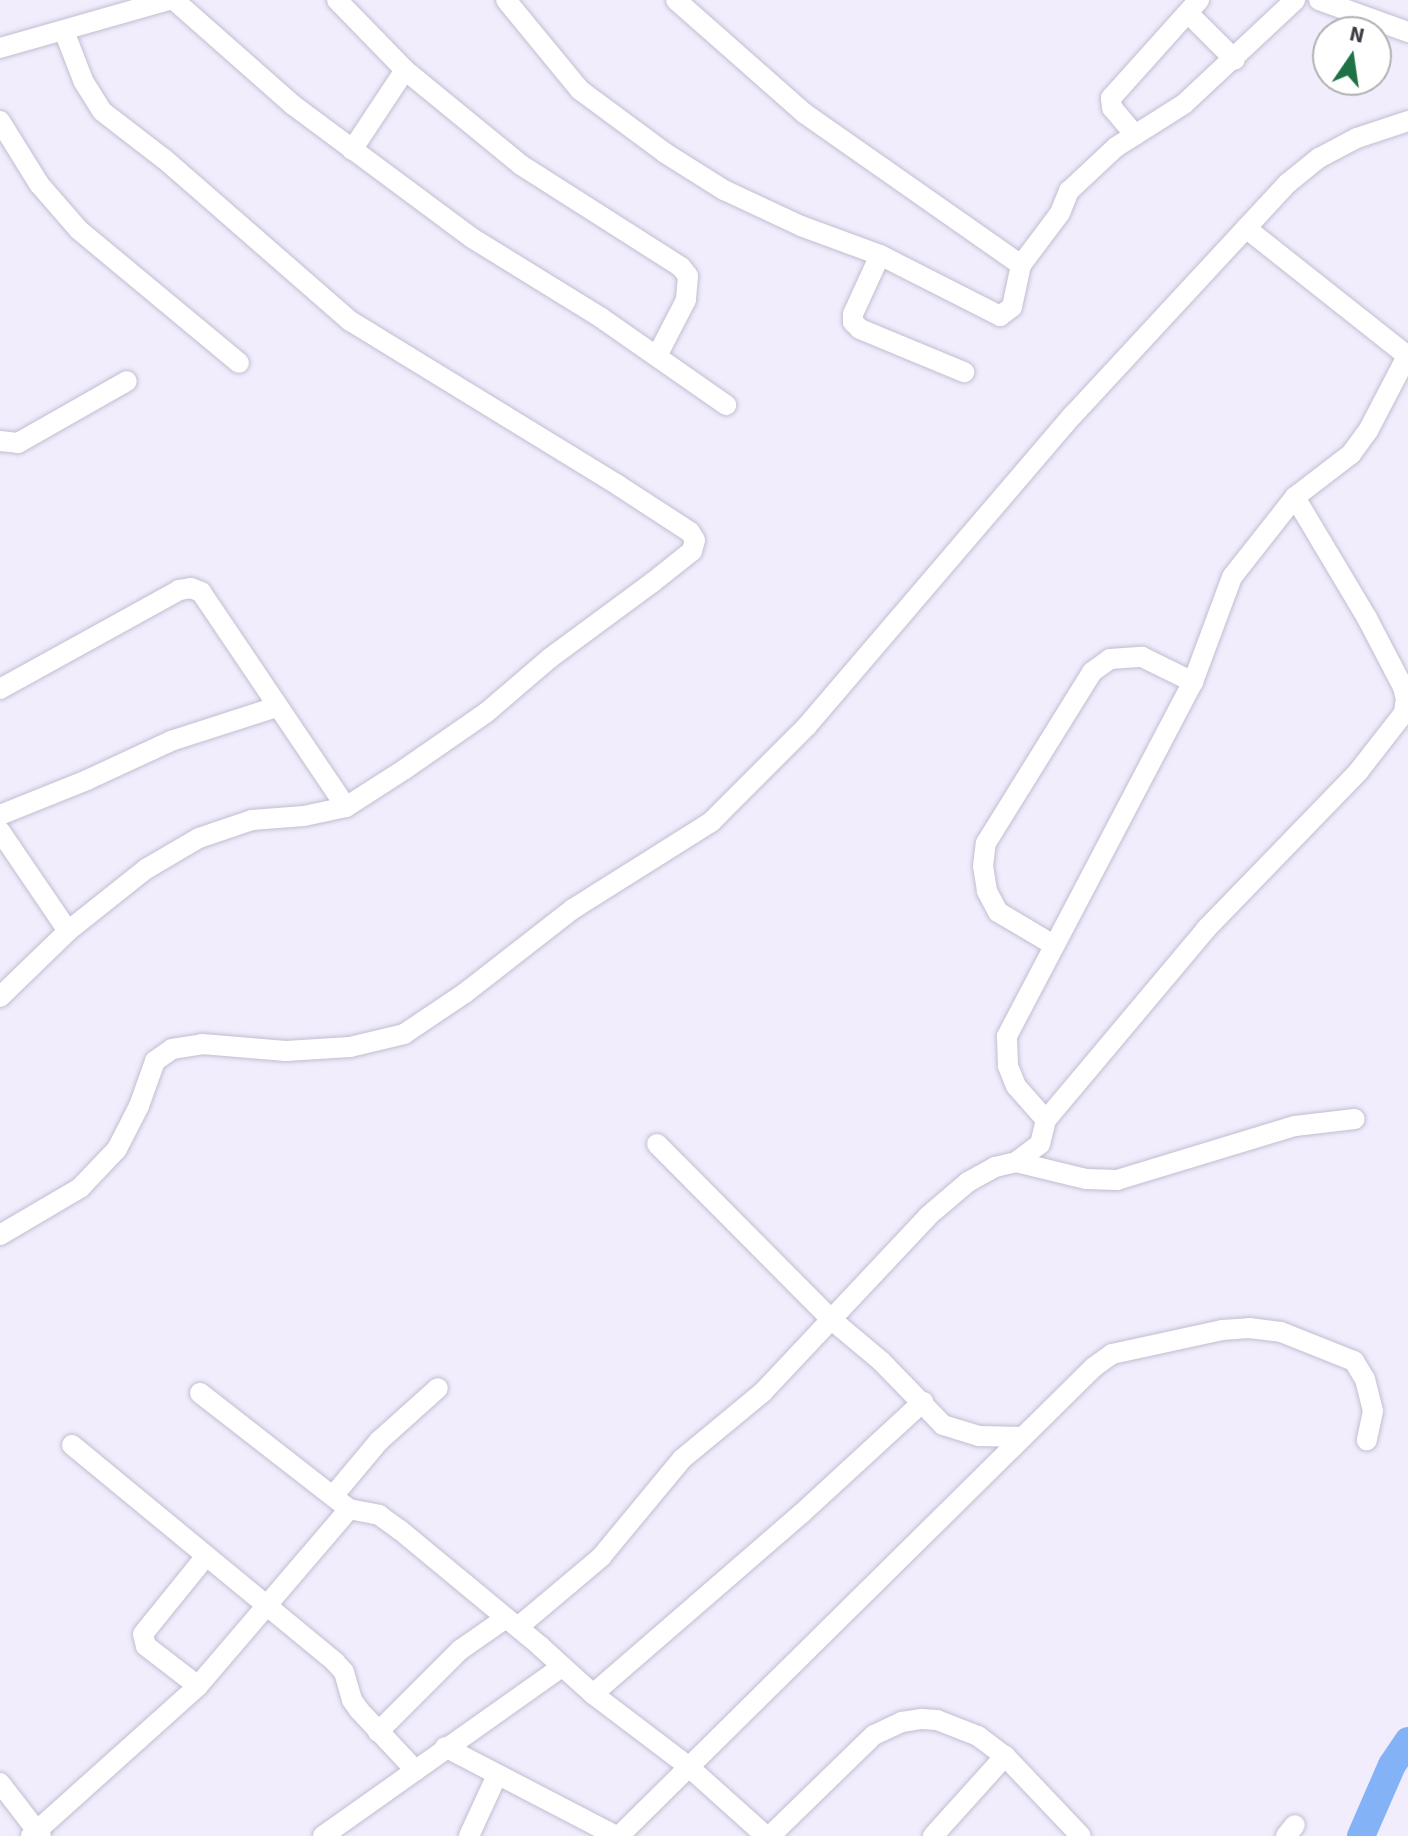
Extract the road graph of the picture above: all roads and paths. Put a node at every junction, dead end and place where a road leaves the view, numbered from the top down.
1 (171, 0) edge
2 (337, 0) edge
3 (506, 0) edge
4 (676, 0) edge
5 (1295, 0) edge
6 (1320, 0) edge
7 (1193, 6) edge
8 (113, 7) edge
9 (64, 31) junction
10 (1408, 32) edge
11 (1, 46) edge
12 (1235, 60) junction
13 (405, 70) junction
14 (0, 121) edge
15 (1408, 121) edge
16 (1135, 135) junction
17 (352, 150) junction
18 (1246, 228) junction
19 (880, 255) junction
20 (1021, 265) junction
21 (1407, 354) edge
22 (657, 356) junction
23 (239, 363) dead end
24 (964, 372) dead end
25 (127, 381) dead end
26 (726, 405) dead end
27 (0, 441) edge
28 (1295, 497) junction
29 (1193, 682) junction
30 (0, 689) edge
31 (276, 707) junction
32 (346, 807) junction
33 (0, 815) edge
34 (0, 831) edge
35 (68, 931) junction
36 (1052, 944) junction
37 (0, 997) edge
38 (1355, 1119) dead end
39 (1046, 1120) junction
40 (657, 1144) dead end
41 (1016, 1162) junction
42 (0, 1235) edge
43 (832, 1320) junction
44 (438, 1388) dead end
45 (200, 1393) dead end
46 (923, 1402) junction
47 (1023, 1437) junction
48 (1367, 1440) dead end
49 (72, 1445) dead end
50 (341, 1503) junction
51 (206, 1556) junction
52 (266, 1605) junction
53 (512, 1622) junction
54 (562, 1667) junction
55 (198, 1686) junction
56 (593, 1694) junction
57 (378, 1732) junction
58 (445, 1747) junction
59 (1005, 1756) junction
60 (689, 1767) junction
61 (416, 1771) junction
62 (497, 1775) junction
63 (0, 1783) edge
64 (36, 1834) edge
65 (323, 1836) edge
66 (469, 1836) edge
67 (618, 1836) edge
68 (768, 1836) edge
69 (933, 1836) edge
70 (1081, 1836) edge

1 - 8 street
1 - 17 street
2 - 13 street
3 - 19 street
4 - 20 street
5 - 12 street
6 - 10 street
7 - 12 street
7 - 16 street
8 - 9 street
9 - 11 street
9 - 32 street
12 - 16 street
13 - 17 street
13 - 22 street
14 - 23 street
15 - 18 street
16 - 20 street
17 - 22 street
18 - 21 street
18 - 42 street
19 - 20 street
19 - 24 street
21 - 28 street
22 - 26 street
25 - 27 street
28 - 29 street
28 - 39 street
29 - 36 street
29 - 36 street
30 - 31 street
31 - 32 street
31 - 33 street
32 - 35 street
34 - 35 street
35 - 37 street
36 - 39 street
38 - 41 street
39 - 41 street
40 - 43 street
41 - 43 street
43 - 46 street
43 - 53 street
44 - 50 street
45 - 50 street
46 - 47 street
46 - 56 street
47 - 48 street
47 - 60 street
49 - 51 street
50 - 52 street
50 - 53 street
51 - 52 street
51 - 55 street
52 - 55 street
52 - 57 street
53 - 54 street
53 - 57 street
54 - 56 street
54 - 58 street
55 - 64 street
56 - 60 street
57 - 61 street
58 - 61 street
58 - 62 street
59 - 68 street
59 - 69 street
59 - 70 street
60 - 67 street
60 - 68 street
61 - 65 street
62 - 66 street
62 - 67 street
63 - 64 street

